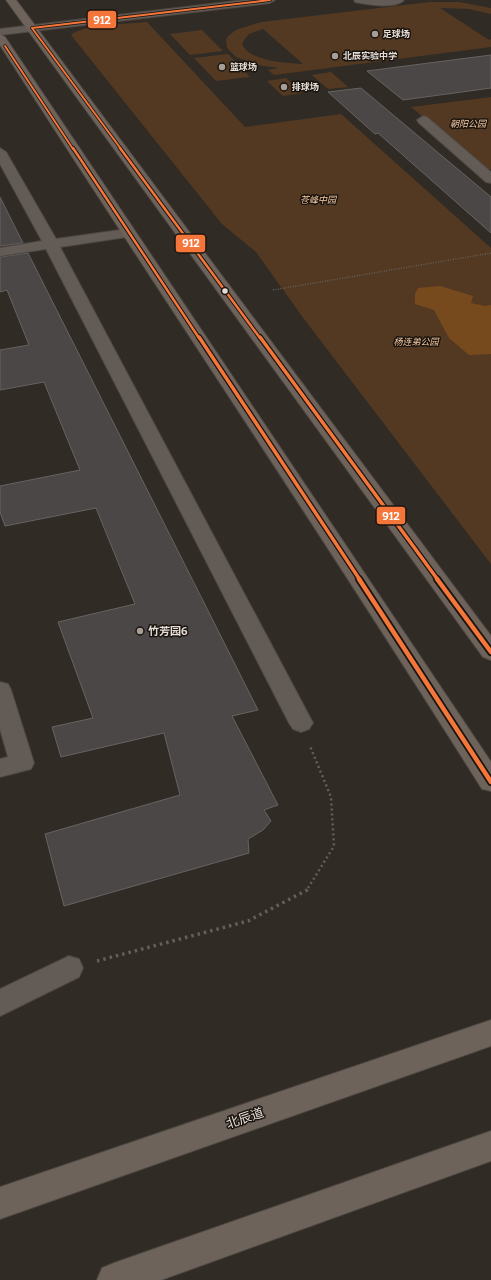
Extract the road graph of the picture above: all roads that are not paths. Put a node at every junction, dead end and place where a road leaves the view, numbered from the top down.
1 (11, 0) edge
2 (236, 0) edge
3 (270, 0) edge
4 (359, 0) edge
5 (399, 0) edge
6 (30, 26) junction
7 (0, 27) edge
8 (0, 32) edge
9 (0, 37) edge
10 (423, 120) dead end
11 (0, 152) edge
12 (491, 179) edge
13 (127, 233) junction
14 (51, 244) junction
15 (0, 252) edge
16 (491, 652) edge
17 (0, 690) edge
18 (301, 723) road end
19 (0, 768) edge
20 (491, 782) edge
21 (69, 968) road end
22 (0, 1003) edge
23 (491, 1033) edge
24 (491, 1146) edge
25 (0, 1203) edge
26 (114, 1280) edge

1 - 6 main road
2 - 6 street
3 - 6 street
4 - 5 street
6 - 7 street
6 - 8 street
6 - 16 main road
9 - 13 main road
10 - 12 street
11 - 14 street
13 - 14 street
13 - 20 main road
14 - 15 street
14 - 18 street
17 - 19 street
21 - 22 street
23 - 25 main road, 北辰道
24 - 26 main road

